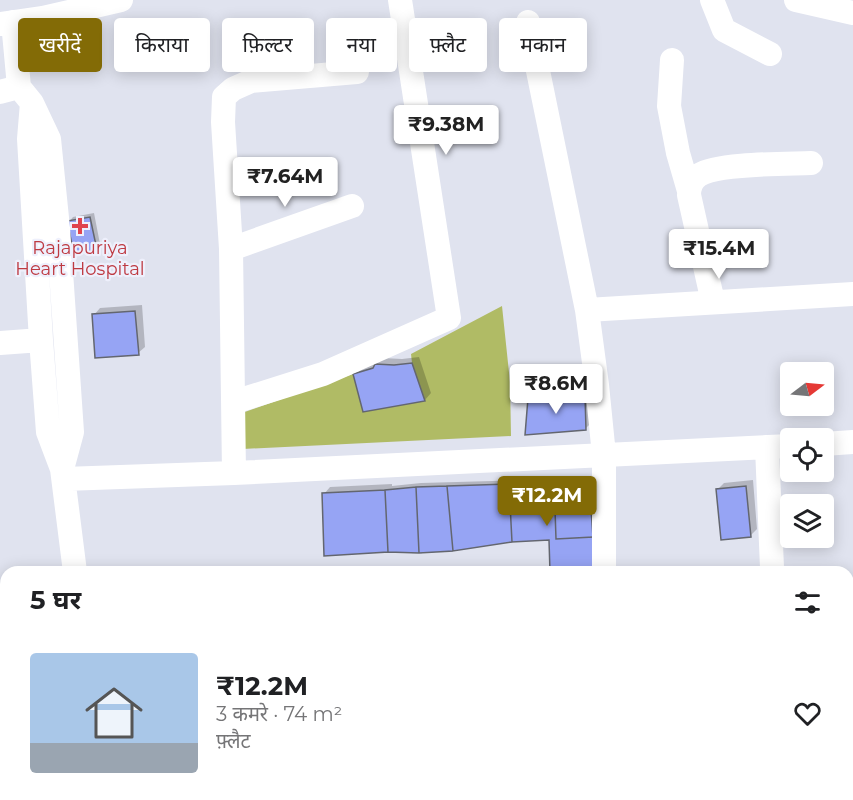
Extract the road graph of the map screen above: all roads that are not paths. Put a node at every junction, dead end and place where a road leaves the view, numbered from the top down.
1 (121, 0) edge
2 (400, 0) edge
3 (712, 0) edge
4 (796, 0) edge
5 (853, 13) edge
6 (19, 16) edge
7 (770, 54) dead end
8 (672, 60) dead end
9 (357, 72) dead end
10 (538, 72) edge
11 (17, 94) edge
12 (811, 164) dead end
13 (689, 191) junction
14 (352, 206) dead end
15 (231, 249) junction
16 (853, 294) edge
17 (713, 302) junction
18 (587, 310) junction
19 (41, 340) junction
20 (0, 343) edge
21 (234, 402) junction
22 (853, 442) edge
23 (834, 443) edge
24 (779, 447) edge
25 (604, 455) junction
26 (234, 473) junction
27 (63, 474) junction
28 (74, 566) edge
29 (604, 566) edge
30 (772, 566) edge

1 - 6 street
2 - 21 street
3 - 7 street
4 - 5 street
6 - 11 street
8 - 13 street
9 - 15 street
10 - 18 street
11 - 19 street
11 - 27 street
12 - 13 street
13 - 17 street
14 - 15 street
15 - 21 street
16 - 17 street
17 - 18 street
18 - 25 street
19 - 20 street
19 - 27 street
21 - 26 street
22 - 23 street
24 - 25 street
24 - 30 street
25 - 26 street
25 - 29 street
26 - 27 street
27 - 28 street

